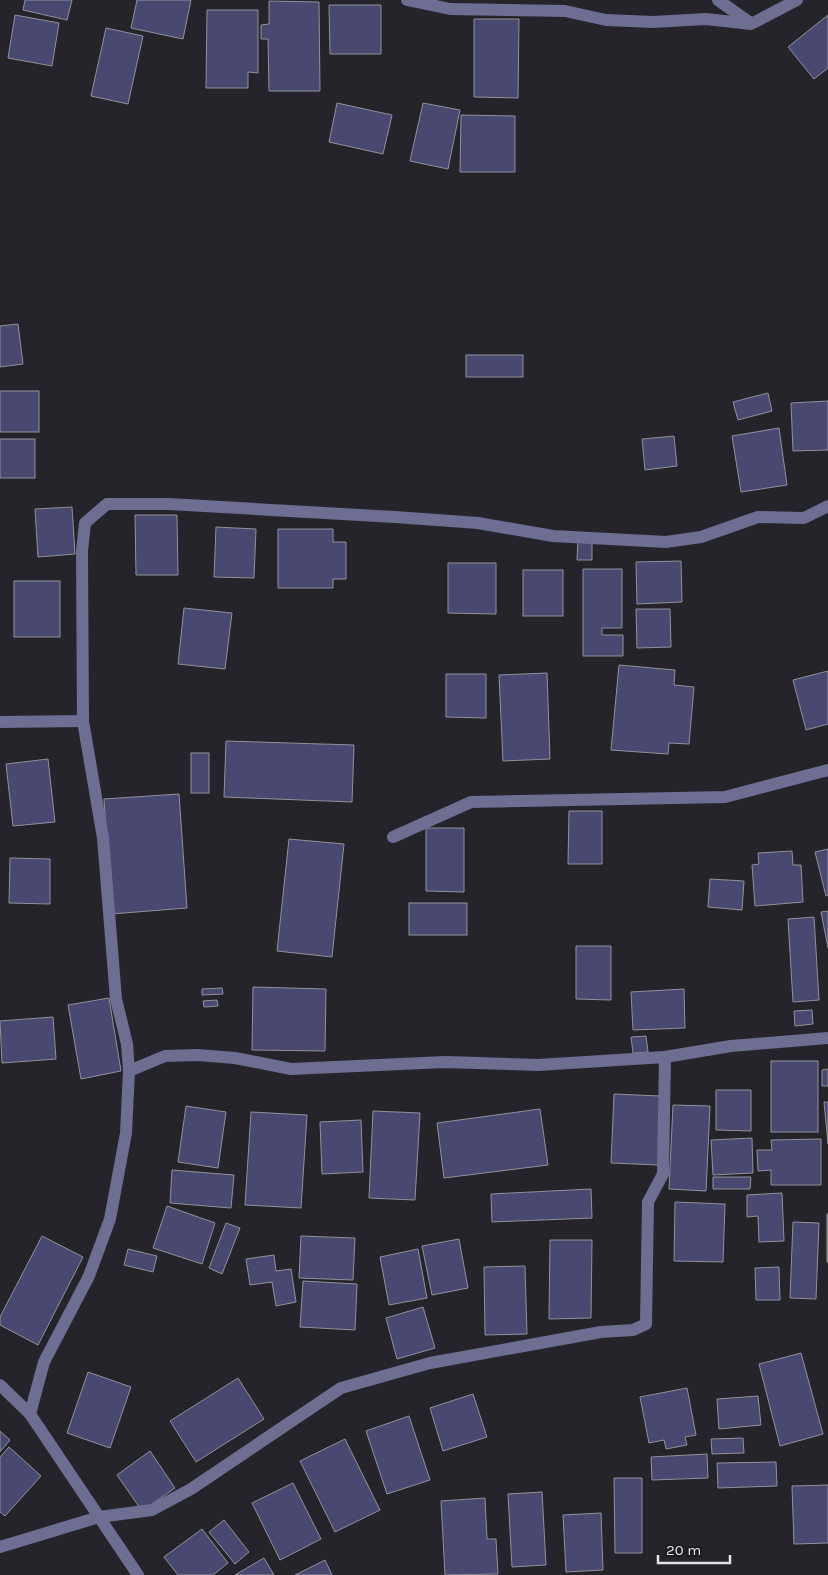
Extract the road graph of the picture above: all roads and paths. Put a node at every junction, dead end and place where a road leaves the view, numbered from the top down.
1 (407, 0) edge
2 (718, 0) edge
3 (797, 0) edge
4 (751, 24) junction
5 (828, 506) edge
6 (83, 721) junction
7 (0, 722) edge
8 (828, 770) edge
9 (393, 837) dead end
10 (828, 1038) edge
11 (665, 1057) junction
12 (129, 1071) junction
13 (0, 1385) edge
14 (30, 1414) junction
15 (99, 1517) junction
16 (0, 1548) edge
17 (138, 1575) edge

1 - 4 street
2 - 4 street
3 - 4 street
5 - 6 street
6 - 7 street
6 - 12 street
8 - 9 street
10 - 11 street
11 - 12 street
11 - 15 street
12 - 14 street
13 - 14 street
14 - 15 street
15 - 16 street
15 - 17 street

